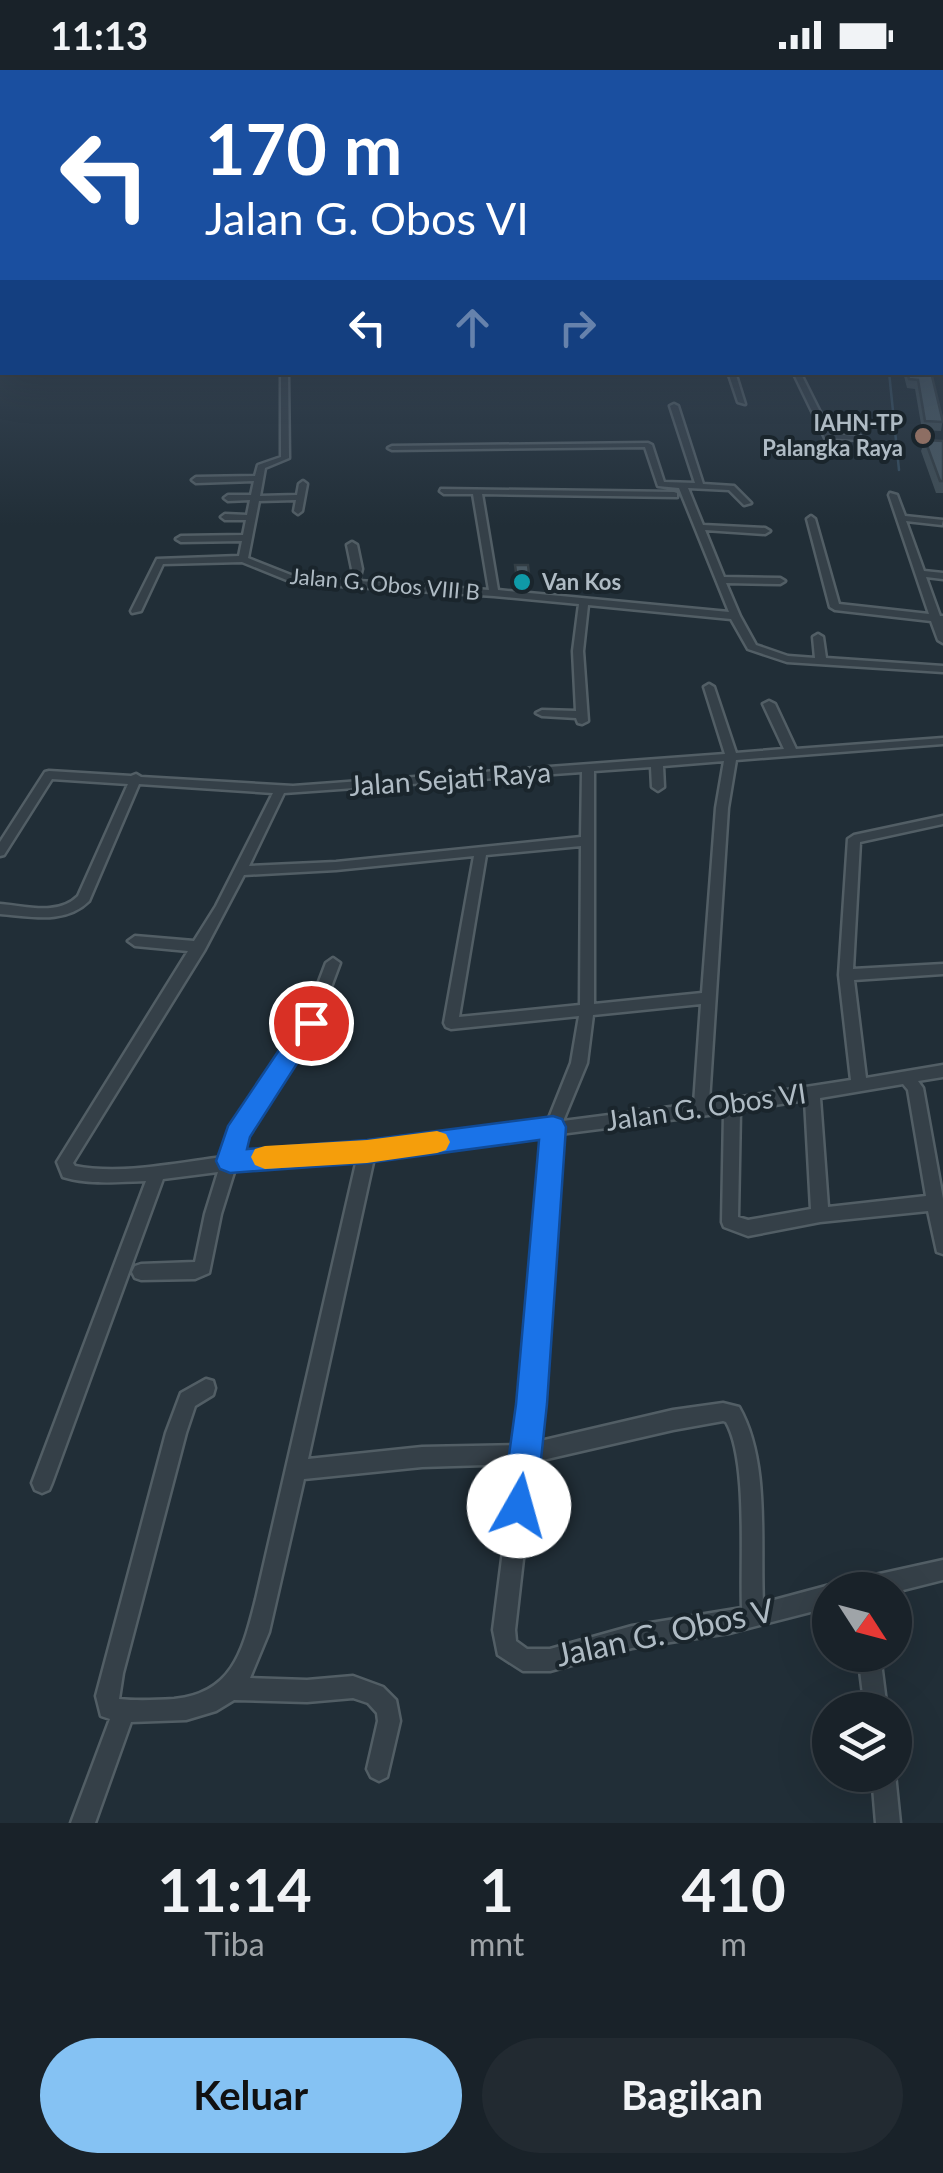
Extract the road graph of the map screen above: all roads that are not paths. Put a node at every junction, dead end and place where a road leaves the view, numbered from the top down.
1 (284, 375) edge
2 (732, 375) edge
3 (798, 375) edge
4 (742, 402) dead end
5 (674, 406) dead end
6 (857, 438) dead end
7 (392, 448) dead end
8 (259, 478) junction
9 (196, 480) dead end
10 (303, 484) dead end
11 (700, 487) junction
12 (683, 489) junction
13 (444, 491) dead end
14 (477, 491) junction
15 (893, 495) dead end
16 (228, 498) dead end
17 (256, 498) junction
18 (301, 498) junction
19 (747, 502) dead end
20 (298, 511) dead end
21 (225, 517) dead end
22 (252, 518) junction
23 (902, 518) junction
24 (811, 519) dead end
25 (942, 522) edge
26 (698, 527) junction
27 (766, 531) dead end
28 (248, 538) junction
29 (180, 539) dead end
30 (352, 545) dead end
31 (242, 559) junction
32 (921, 574) junction
33 (943, 576) edge
34 (720, 580) junction
35 (780, 581) dead end
36 (354, 583) junction
37 (494, 593) junction
38 (584, 600) junction
39 (136, 611) dead end
40 (735, 616) junction
41 (939, 619) edge
42 (818, 638) dead end
43 (943, 640) edge
44 (821, 662) junction
45 (943, 669) edge
46 (709, 688) dead end
47 (769, 704) dead end
48 (542, 713) dead end
49 (943, 741) edge
50 (790, 751) junction
51 (731, 756) junction
52 (657, 764) junction
53 (588, 769) junction
54 (136, 778) junction
55 (658, 787) dead end
56 (280, 790) junction
57 (942, 824) edge
58 (585, 840) junction
59 (481, 850) junction
60 (0, 852) edge
61 (241, 872) junction
62 (0, 909) edge
63 (135, 941) dead end
64 (199, 947) junction
65 (333, 963) dead end
66 (943, 968) edge
67 (846, 976) junction
68 (708, 998) junction
69 (586, 1010) junction
70 (943, 1071) edge
71 (906, 1077) junction
72 (859, 1085) junction
73 (812, 1094) junction
74 (732, 1106) junction
75 (701, 1109) junction
76 (553, 1127) junction
77 (367, 1152) junction
78 (230, 1161) junction
79 (158, 1173) junction
80 (934, 1203) junction
81 (820, 1215) junction
82 (943, 1246) edge
83 (141, 1272) dead end
84 (206, 1388) dead end
85 (526, 1454) junction
86 (294, 1470) junction
87 (42, 1483) dead end
88 (943, 1570) edge
89 (912, 1577) edge
90 (812, 1600) edge
91 (754, 1614) junction
92 (233, 1689) junction
93 (124, 1710) junction
94 (379, 1769) dead end
95 (885, 1792) edge
96 (83, 1823) edge
97 (888, 1823) edge

1 - 8 street
2 - 4 street
3 - 6 street
5 - 11 street
7 - 12 street
8 - 9 street
8 - 17 street
10 - 18 street
11 - 12 street
11 - 19 street
12 - 14 street
12 - 26 street
13 - 14 street
14 - 37 street
15 - 23 street
16 - 17 street
17 - 18 street
17 - 22 street
18 - 20 street
21 - 22 street
22 - 28 street
23 - 25 street
23 - 32 street
24 - 41 street
26 - 27 street
26 - 34 street
28 - 29 street
28 - 31 street
30 - 36 street
31 - 36 street, Jalan G. Obos VIII B
31 - 39 street
32 - 33 street
32 - 41 street
34 - 35 street
34 - 40 street
36 - 37 street, Jalan G. Obos VIII B
37 - 38 street, Jalan G. Obos VIII B
38 - 40 street, Jalan G. Obos VIII B
38 - 48 street
40 - 44 street
41 - 43 street
42 - 44 street
44 - 45 street
46 - 51 street
47 - 50 street
49 - 50 street, Jalan Sejati Raya
50 - 51 street, Jalan Sejati Raya
51 - 52 street, Jalan Sejati Raya
51 - 68 street
52 - 53 street, Jalan Sejati Raya
52 - 55 street
53 - 56 street, Jalan Sejati Raya
53 - 58 street
54 - 56 street, Jalan Sejati Raya
54 - 60 street, Jalan Sejati Raya
54 - 62 street
56 - 61 street
57 - 67 street
58 - 59 street
58 - 69 street
59 - 61 street
59 - 69 street
61 - 64 street
63 - 64 street
64 - 79 street, Jalan G. Obos VI
65 - 78 street
66 - 67 street
67 - 72 street
68 - 69 street
68 - 75 street
69 - 76 street
70 - 71 street, Jalan G. Obos VI
71 - 72 street, Jalan G. Obos VI
71 - 80 street
72 - 73 street, Jalan G. Obos VI
73 - 74 street, Jalan G. Obos VI
73 - 81 street
74 - 75 street, Jalan G. Obos VI
74 - 81 street
75 - 76 street, Jalan G. Obos VI
76 - 77 street, Jalan G. Obos VI
76 - 85 street
77 - 78 street, Jalan G. Obos VI
77 - 86 street
78 - 79 street, Jalan G. Obos VI
78 - 83 street
79 - 87 street
80 - 81 street
80 - 82 street
84 - 93 street
85 - 86 street
85 - 91 street
85 - 91 street, Jalan G. Obos V
86 - 92 street
88 - 89 street
90 - 91 street, Jalan G. Obos V
92 - 93 street
92 - 94 street
93 - 96 street
95 - 97 street

